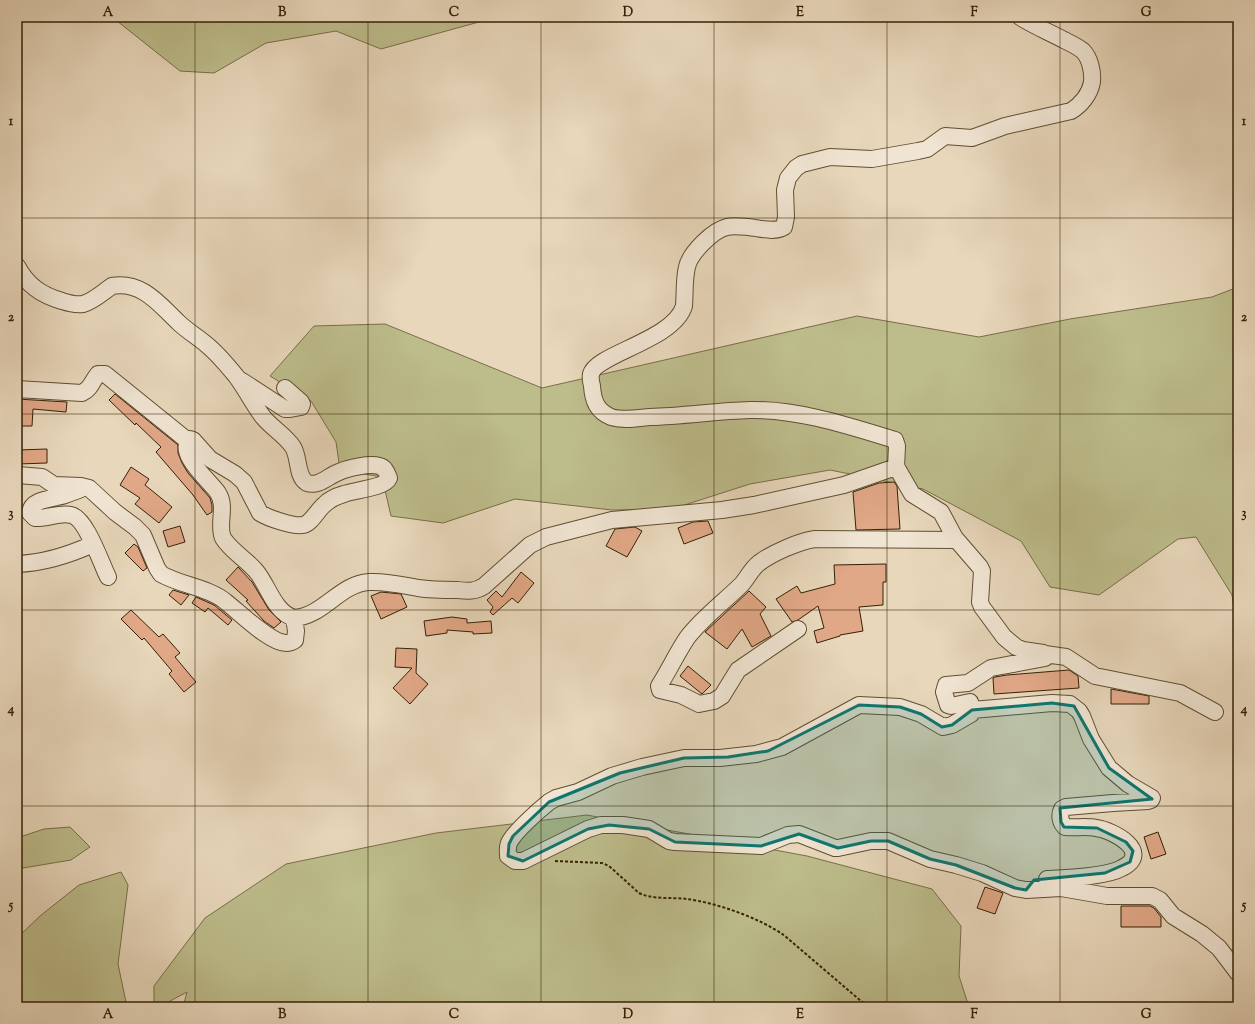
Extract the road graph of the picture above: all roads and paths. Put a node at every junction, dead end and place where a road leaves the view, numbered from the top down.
1 (1020, 17) edge
2 (17, 266) edge
3 (238, 378) junction
4 (285, 388) dead end
5 (17, 389) edge
6 (188, 441) junction
7 (896, 467) junction
8 (18, 475) edge
9 (86, 486) junction
10 (957, 540) junction
11 (93, 544) junction
12 (17, 564) edge
13 (108, 578) dead end
14 (294, 618) junction
15 (798, 629) dead end
16 (1045, 654) junction
17 (972, 710) junction
18 (1215, 712) dead end
19 (554, 861) dead end
20 (1026, 890) junction
21 (1238, 973) edge
22 (870, 1007) edge

1 - 7 street
2 - 3 street
3 - 4 street
3 - 6 street
5 - 6 street
6 - 14 street
7 - 10 street
7 - 14 street
8 - 9 street
9 - 11 street
9 - 14 street
10 - 15 street
10 - 16 street
11 - 12 street
11 - 13 street
16 - 17 street
16 - 18 street
17 - 20 street
17 - 20 street
19 - 22 path
20 - 21 street

